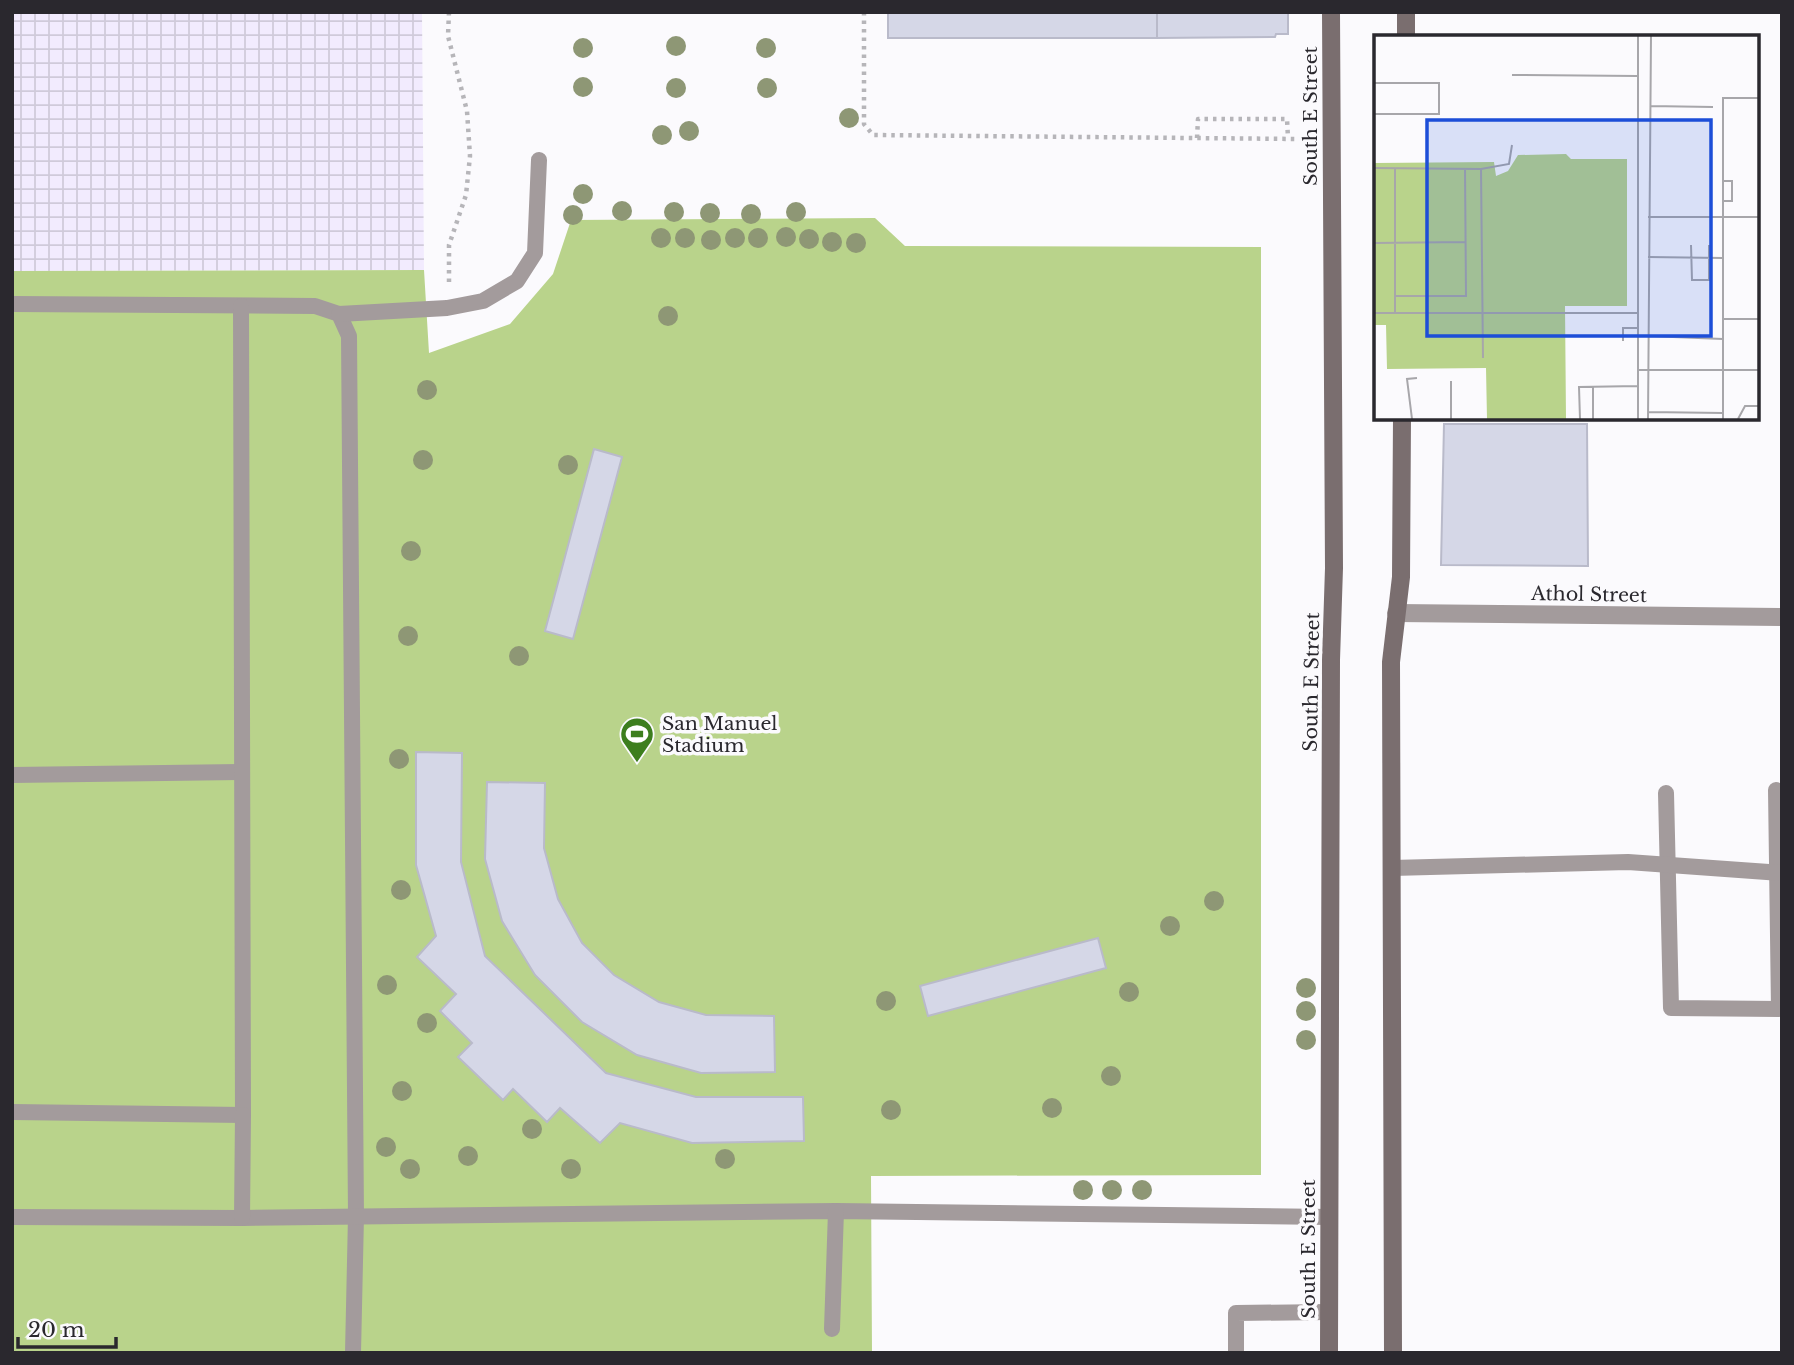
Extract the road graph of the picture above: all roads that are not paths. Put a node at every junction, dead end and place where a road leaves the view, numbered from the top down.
1 (1331, 12) edge
2 (1406, 12) edge
3 (1406, 35) edge
4 (539, 160) dead end
5 (12, 304) edge
6 (241, 306) junction
7 (339, 314) junction
8 (1402, 420) edge
9 (1396, 613) junction
10 (1782, 617) edge
11 (240, 772) junction
12 (12, 775) edge
13 (1776, 790) dead end
14 (1666, 793) dead end
15 (1669, 865) junction
16 (1392, 868) junction
17 (1780, 873) edge
18 (12, 1112) edge
19 (243, 1115) junction
20 (836, 1211) junction
21 (356, 1216) junction
22 (12, 1217) edge
23 (1330, 1217) junction
24 (242, 1218) junction
25 (1329, 1312) junction
26 (832, 1329) dead end
27 (353, 1353) edge
28 (1236, 1353) edge
29 (1329, 1353) edge
30 (1393, 1353) edge

1 - 23 main road, South E Street
2 - 3 main road
4 - 7 lane
5 - 6 lane
6 - 7 lane
6 - 11 lane
7 - 21 lane
8 - 9 main road
9 - 10 street, Athol Street
9 - 16 main road
11 - 12 lane
11 - 19 lane
13 - 17 lane
14 - 15 lane
15 - 16 lane
15 - 17 lane
15 - 17 lane
16 - 30 main road
18 - 19 lane
19 - 24 lane
20 - 21 lane
20 - 23 lane
20 - 26 lane
21 - 24 lane
21 - 27 lane
22 - 24 lane
23 - 25 main road, South E Street
25 - 28 lane
25 - 29 main road, South E Street

